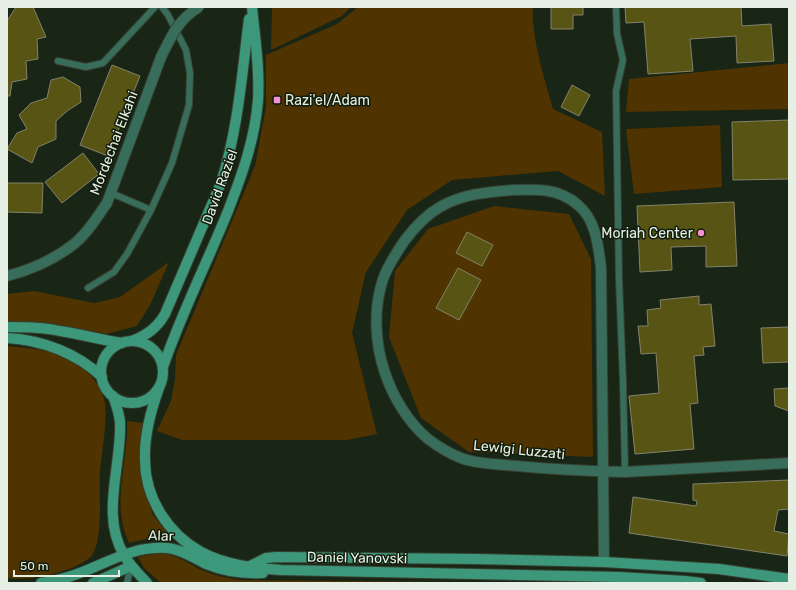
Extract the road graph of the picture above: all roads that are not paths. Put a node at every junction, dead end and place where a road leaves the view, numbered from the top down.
1 (155, 7) edge
2 (162, 7) edge
3 (199, 7) edge
4 (251, 7) edge
5 (616, 7) edge
6 (58, 62) dead end
7 (111, 193) junction
8 (151, 210) junction
9 (7, 276) edge
10 (88, 288) dead end
11 (7, 327) edge
12 (7, 338) edge
13 (132, 341) junction
14 (122, 343) junction
15 (163, 367) junction
16 (102, 377) junction
17 (158, 388) junction
18 (113, 396) junction
19 (789, 463) edge
20 (603, 471) junction
21 (625, 472) junction
22 (123, 554) junction
23 (604, 562) junction
24 (131, 566) junction
25 (248, 566) junction
26 (281, 570) junction
27 (789, 579) edge
28 (41, 583) edge
29 (93, 583) edge
30 (127, 583) edge
31 (147, 583) edge
32 (701, 583) edge

1 - 6 lane
2 - 8 lane
3 - 7 street, Mordechai Elkahi, bridge
4 - 13 street, David Raziel
4 - 15 street, David Raziel
5 - 21 lane
7 - 8 lane
7 - 9 street, Mordechai Elkahi
8 - 10 lane
11 - 14 street
12 - 16 street
13 - 14 street
13 - 15 street
14 - 16 street
15 - 17 street
16 - 18 street
17 - 18 street
17 - 25 street, Daniel Yanovski
18 - 22 street
19 - 21 street, Lewigi Luzzati
20 - 20 street, Lewigi Luzzati
20 - 21 street, Lewigi Luzzati
20 - 23 street, Lewigi Luzzati
22 - 24 street
22 - 26 street, Alar
22 - 28 street, Alar
23 - 25 street
23 - 27 street
24 - 29 street
24 - 30 lane
24 - 31 street
25 - 26 street, Daniel Yanovski
26 - 32 street, Daniel Yanovski

